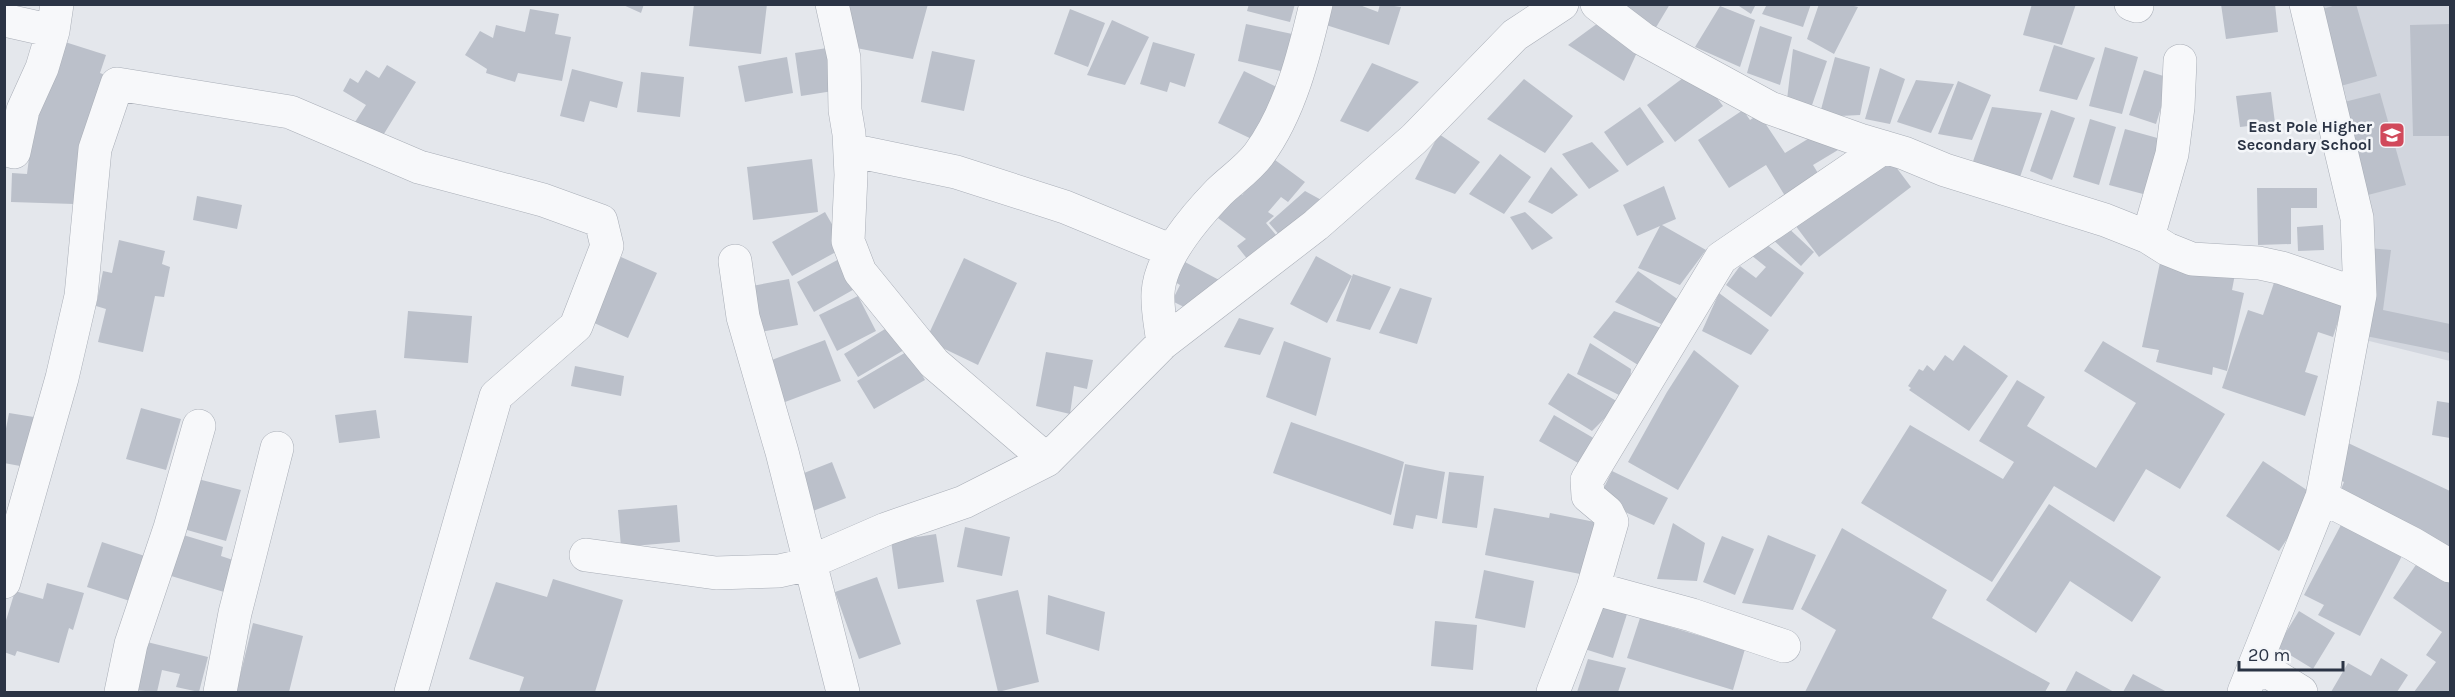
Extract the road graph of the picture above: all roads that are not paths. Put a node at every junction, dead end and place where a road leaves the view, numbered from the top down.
1 (832, 4) edge
2 (1316, 4) edge
3 (1562, 4) edge
4 (1597, 4) edge
5 (2306, 4) edge
6 (55, 18) edge
7 (4, 20) edge
8 (2180, 61) dead end
9 (1884, 147) junction
10 (4, 148) edge
11 (850, 150) junction
12 (2148, 237) junction
13 (1172, 251) junction
14 (735, 261) dead end
15 (2360, 295) junction
16 (1163, 343) junction
17 (199, 426) dead end
18 (277, 448) dead end
19 (1047, 460) junction
20 (2322, 497) junction
21 (586, 555) dead end
22 (809, 563) junction
23 (2451, 566) edge
24 (4, 582) edge
25 (1593, 588) junction
26 (1784, 646) dead end
27 (2250, 678) edge
28 (121, 693) edge
29 (220, 693) edge
30 (411, 693) edge
31 (843, 693) edge
32 (1553, 693) edge
33 (2301, 693) edge

1 - 11 street
2 - 13 street
3 - 16 street
4 - 9 street
5 - 15 street
6 - 7 street
6 - 10 street
8 - 12 street
9 - 12 street
9 - 25 street
11 - 13 street
11 - 19 street
12 - 15 street
13 - 16 street
14 - 22 street
15 - 20 street
16 - 19 street
17 - 28 street
18 - 29 street
19 - 22 street
20 - 23 street
20 - 27 street
21 - 22 street
22 - 31 street
24 - 30 street
25 - 26 street
25 - 32 street
27 - 33 street

